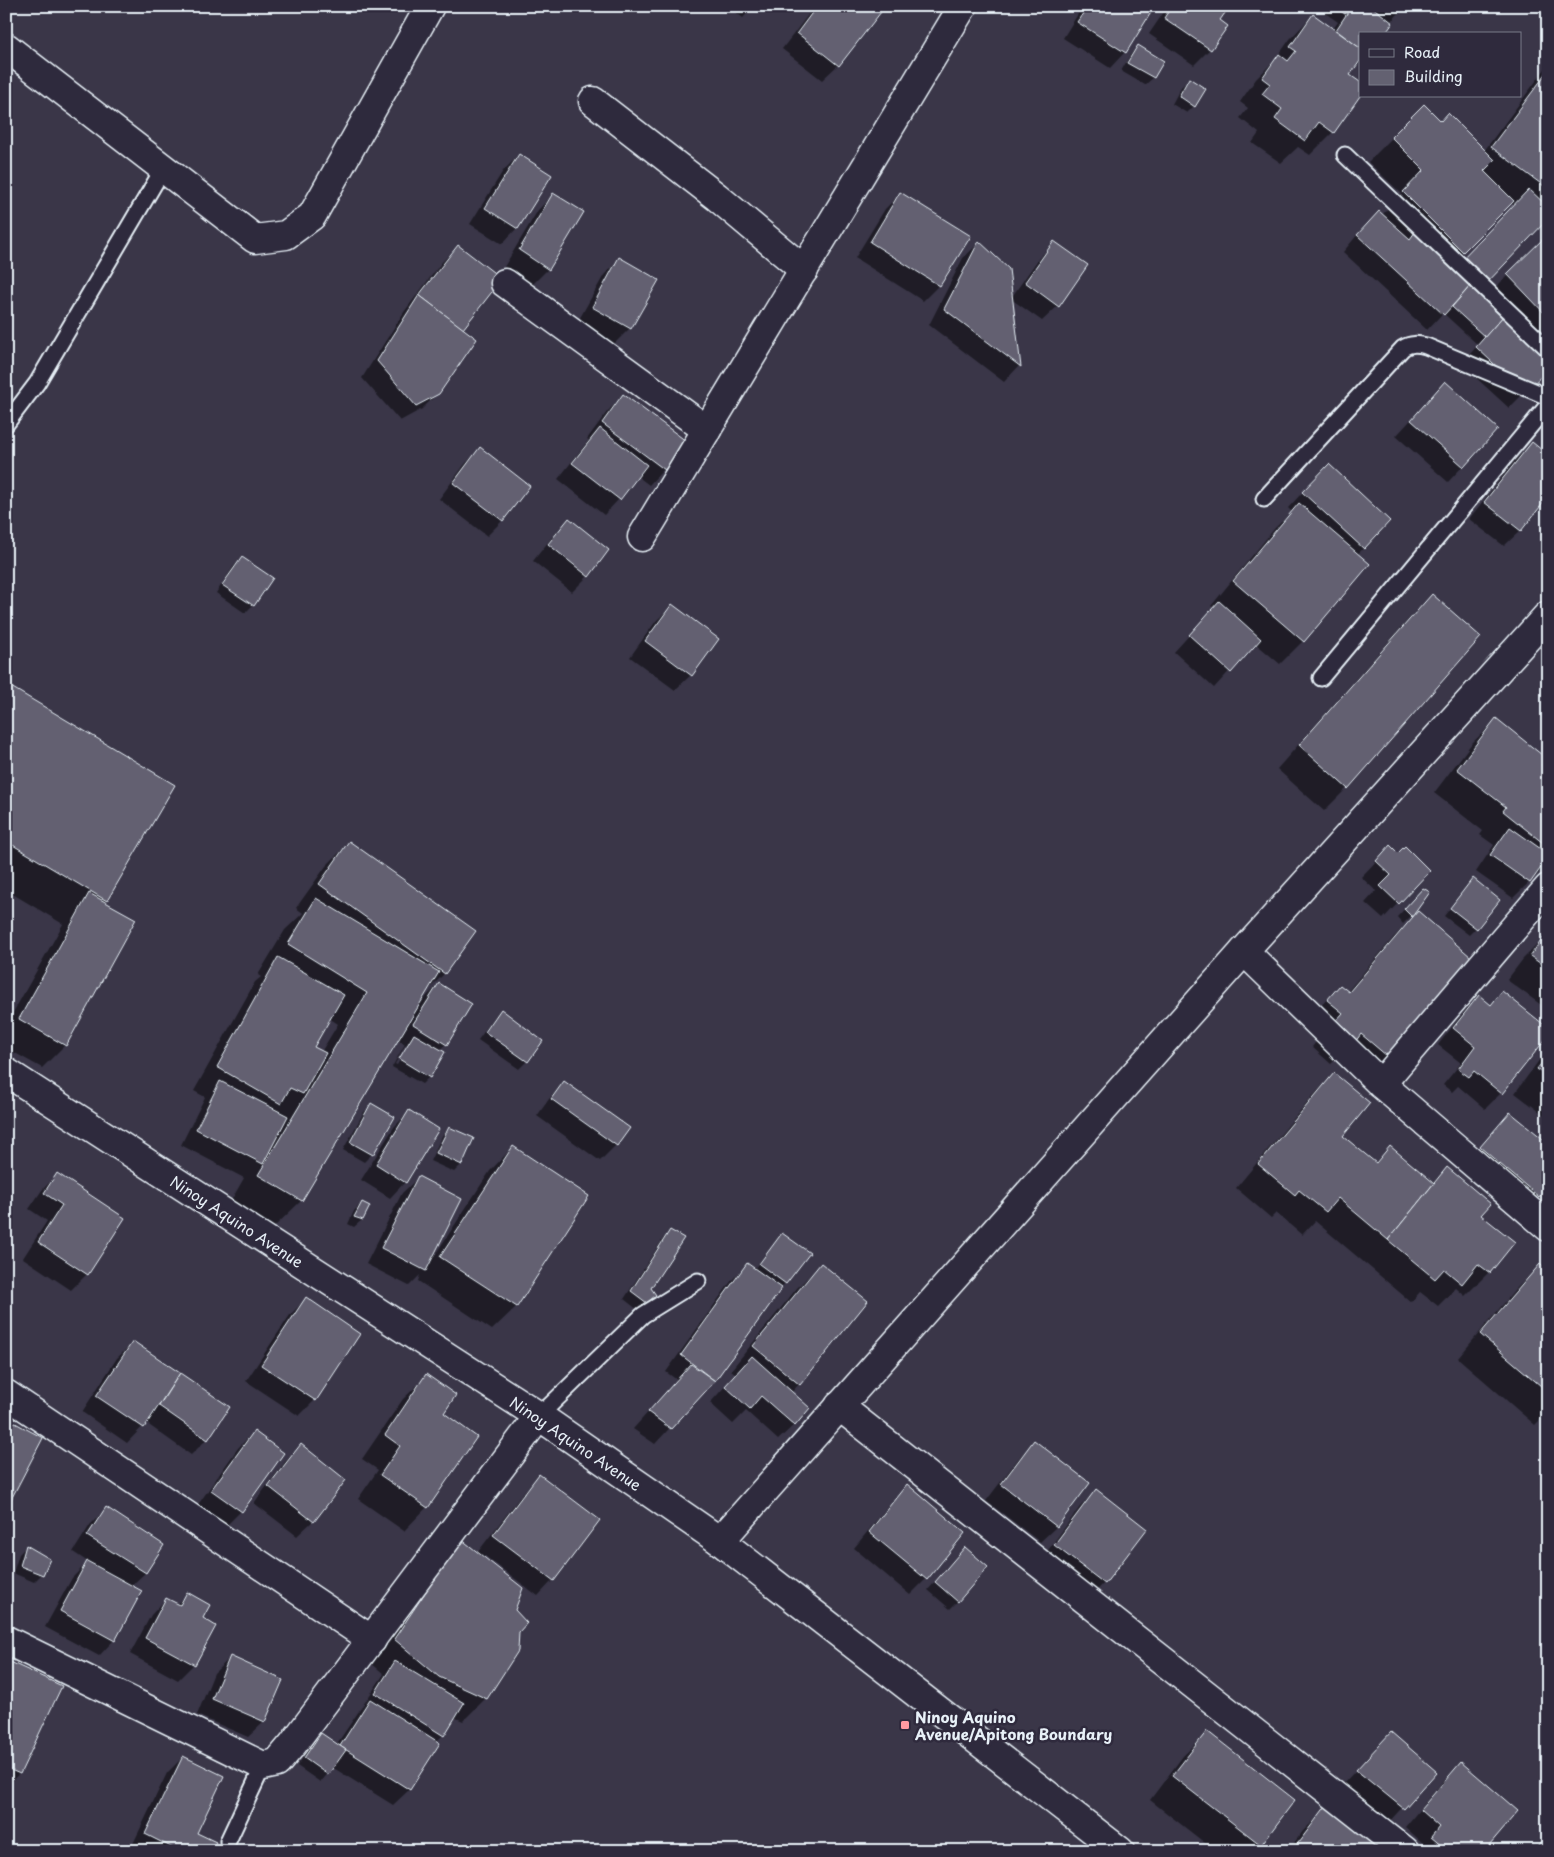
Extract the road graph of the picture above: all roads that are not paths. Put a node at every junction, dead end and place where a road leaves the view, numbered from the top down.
1 (430, 6) edge
2 (963, 6) edge
3 (6, 48) edge
4 (592, 101) dead end
5 (1344, 155) dead end
6 (163, 169) junction
7 (804, 270) junction
8 (505, 283) dead end
9 (1548, 349) edge
10 (1548, 397) edge
11 (1548, 406) edge
12 (6, 424) edge
13 (707, 430) junction
14 (1264, 499) dead end
15 (642, 537) dead end
16 (1548, 615) edge
17 (1321, 678) dead end
18 (1548, 888) edge
19 (1244, 951) junction
20 (6, 1072) edge
21 (1381, 1084) junction
22 (1544, 1216) edge
23 (698, 1281) dead end
24 (6, 1394) edge
25 (839, 1406) junction
26 (538, 1416) junction
27 (720, 1542) junction
28 (6, 1640) edge
29 (372, 1640) junction
30 (263, 1766) junction
31 (228, 1841) dead end
32 (1120, 1851) edge
33 (1405, 1851) edge

1 - 6 street
2 - 7 street
3 - 6 street
4 - 7 street
5 - 9 lane
6 - 12 lane
7 - 13 street
8 - 13 street
10 - 14 lane
11 - 17 lane
13 - 15 street
16 - 19 street
18 - 21 street
19 - 21 street
19 - 25 street
20 - 26 street, Ninoy Aquino Avenue
21 - 22 street
23 - 26 lane
24 - 29 street
25 - 27 street
25 - 33 street
26 - 27 street, Ninoy Aquino Avenue
26 - 29 street
27 - 32 street, Ninoy Aquino Avenue
28 - 30 street
29 - 30 street
30 - 31 lane

